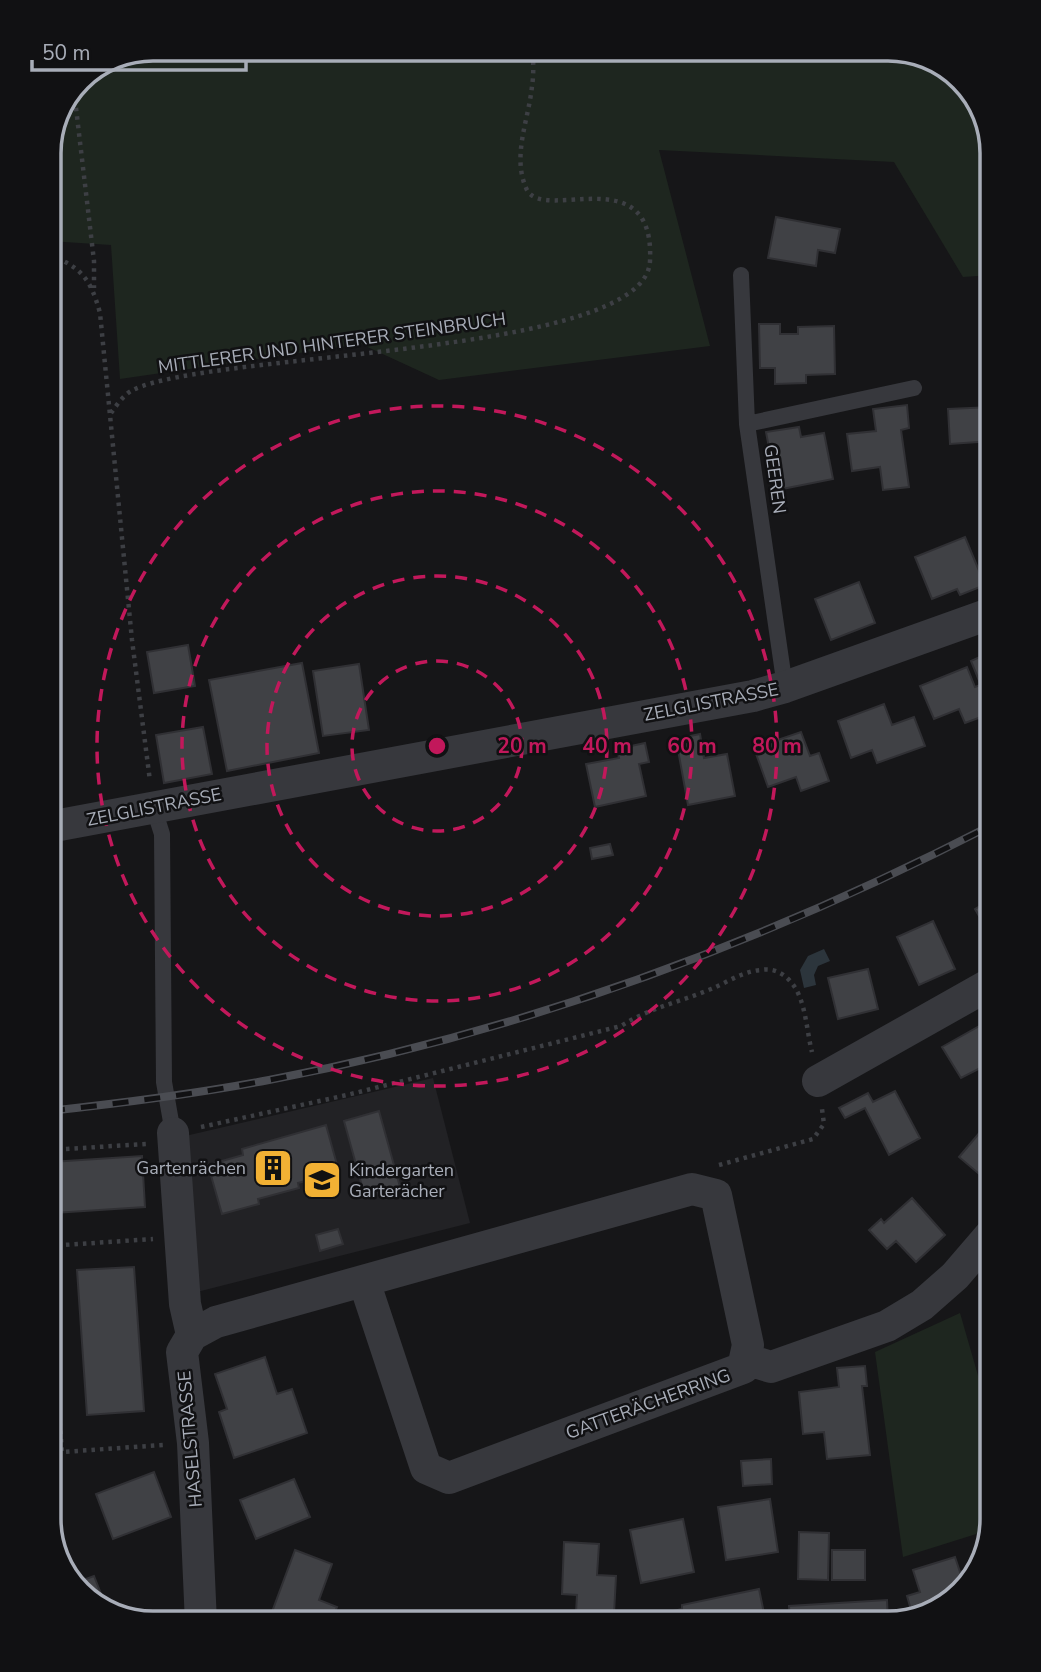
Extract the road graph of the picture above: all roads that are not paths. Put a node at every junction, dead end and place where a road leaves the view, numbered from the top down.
1 (741, 275) dead end
2 (914, 388) dead end
3 (747, 424) junction
4 (980, 617) edge
5 (785, 687) junction
6 (153, 806) junction
7 (61, 825) edge
8 (980, 990) edge
9 (818, 1081) road end
10 (173, 1138) joint
11 (980, 1247) edge
12 (365, 1281) junction
13 (192, 1335) junction
14 (745, 1359) junction
15 (200, 1611) edge

1 - 3 lane, GEEREN
2 - 3 lane
3 - 5 lane, GEEREN
4 - 5 street, ZELGLISTRASSE
5 - 6 street, ZELGLISTRASSE
6 - 7 street, ZELGLISTRASSE
6 - 10 lane
8 - 9 street
10 - 13 street, HASELSTRASSE
11 - 14 street
12 - 13 street
12 - 14 street, GATTERÄCHERRING
12 - 14 street, GATTERÄCHERRING
13 - 15 street, HASELSTRASSE

